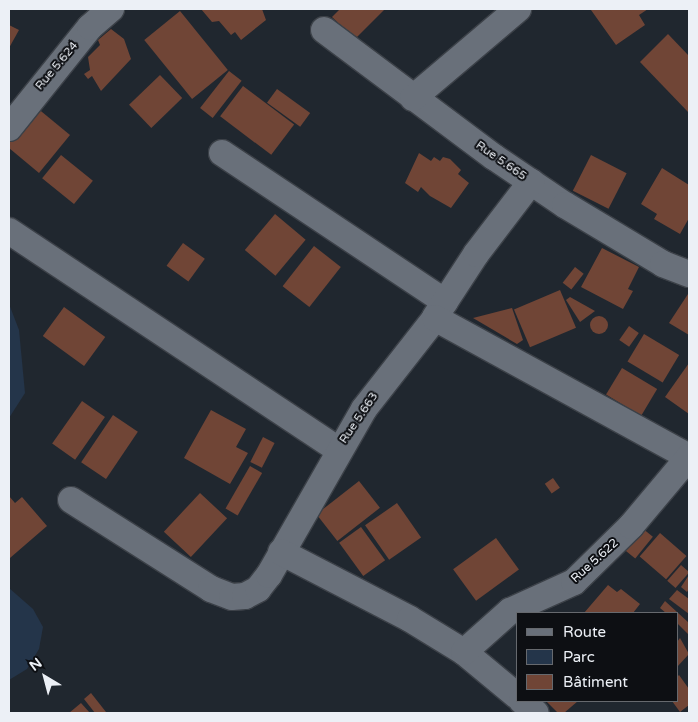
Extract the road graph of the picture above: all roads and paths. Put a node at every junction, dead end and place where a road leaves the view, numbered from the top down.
1 (111, 9) edge
2 (518, 9) edge
3 (324, 30) dead end
4 (413, 98) junction
5 (12, 117) edge
6 (222, 153) dead end
7 (531, 182) junction
8 (9, 231) edge
9 (689, 274) edge
10 (440, 310) junction
11 (338, 450) junction
12 (689, 457) edge
13 (71, 500) dead end
14 (281, 552) junction
15 (464, 652) junction
16 (516, 695) edge
17 (523, 702) edge
18 (536, 713) edge

1 - 5 street, Rue 5.624
2 - 4 street
3 - 4 street, Rue 5.665
4 - 7 street, Rue 5.665
6 - 10 street
7 - 9 street, Rue 5.665
7 - 10 street, Rue 5.663
8 - 11 street
10 - 11 street, Rue 5.663
10 - 12 street
11 - 14 street, Rue 5.663
12 - 15 street, Rue 5.622
13 - 14 street, Rue 5.663
14 - 15 street
15 - 16 street
17 - 18 street

